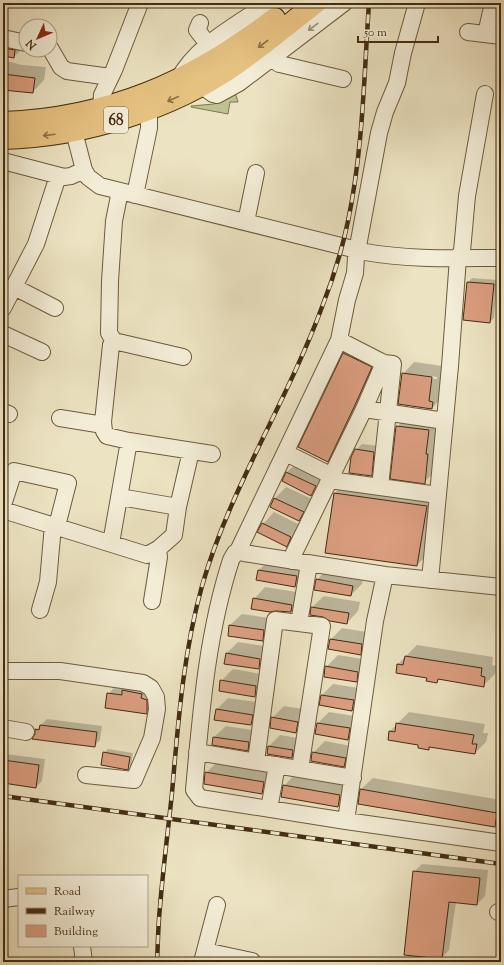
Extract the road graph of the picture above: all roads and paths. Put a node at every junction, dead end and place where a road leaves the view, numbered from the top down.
1 (140, 3) edge
2 (268, 3) edge
3 (295, 3) edge
4 (316, 3) edge
5 (344, 3) edge
6 (417, 3) edge
7 (493, 3) edge
8 (200, 23) dead end
9 (468, 32) dead end
10 (494, 35) edge
11 (3, 38) edge
12 (18, 41) edge
13 (208, 44) junction
14 (272, 57) junction
15 (56, 58) edge
16 (110, 77) junction
17 (343, 79) dead end
18 (178, 80) junction
19 (201, 85) junction
20 (485, 94) dead end
21 (101, 107) junction
22 (147, 110) junction
23 (3, 122) edge
24 (72, 123) junction
25 (3, 138) edge
26 (3, 161) edge
27 (84, 170) junction
28 (256, 173) dead end
29 (58, 176) junction
30 (128, 193) junction
31 (246, 222) junction
32 (358, 250) junction
33 (458, 258) junction
34 (501, 258) edge
35 (14, 287) junction
36 (3, 308) edge
37 (55, 308) dead end
38 (3, 334) edge
39 (339, 340) junction
40 (114, 341) junction
41 (42, 352) dead end
42 (182, 357) dead end
43 (384, 363) junction
44 (364, 409) junction
45 (387, 412) junction
46 (60, 418) dead end
47 (445, 421) junction
48 (103, 422) junction
49 (129, 441) junction
50 (191, 452) junction
51 (286, 453) junction
52 (212, 454) dead end
53 (331, 477) junction
54 (380, 488) junction
55 (438, 496) junction
56 (120, 497) junction
57 (3, 505) edge
58 (178, 506) junction
59 (3, 510) edge
60 (55, 525) junction
61 (111, 543) junction
62 (158, 549) junction
63 (238, 551) junction
64 (292, 561) junction
65 (309, 564) junction
66 (385, 575) junction
67 (430, 580) junction
68 (501, 587) edge
69 (152, 600) dead end
70 (40, 610) dead end
71 (299, 623) junction
72 (3, 671) edge
73 (3, 728) edge
74 (26, 732) dead end
75 (197, 752) junction
76 (256, 761) junction
77 (277, 765) junction
78 (300, 769) junction
79 (86, 775) dead end
80 (353, 778) junction
81 (269, 809) junction
82 (346, 821) junction
83 (501, 843) edge
84 (18, 897) edge
85 (3, 898) edge
86 (216, 905) dead end
87 (82, 947) edge
88 (203, 956) edge
89 (252, 961) dead end
90 (84, 962) edge

1 - 16 street
2 - 13 street
3 - 18 main road, 68
4 -> 19 main road, 68
5 -> 14 street
6 - 32 street
7 - 10 street
8 - 13 street
9 - 10 street
11 - 12 street
13 - 18 street
14 - 17 street
14 - 19 street
15 - 16 street
16 - 21 street
18 - 21 main road, 68
19 -> 22 main road, 68
20 - 33 street
21 - 24 main road, 68
22 - 24 main road, 68
22 - 30 street
23 - 24 main road, 68
24 -> 25 main road, 68
24 - 27 street
26 - 29 street
27 - 29 street
27 - 30 street
28 - 31 street
29 - 35 street
30 - 31 street
30 - 40 street
31 - 32 street
32 - 33 street
32 - 39 street
33 - 34 street
33 - 47 street
35 - 36 street
35 - 37 street
38 - 41 street
39 - 43 street
39 - 51 street
40 - 42 street
40 - 48 street
43 - 44 street
43 - 45 street
44 - 45 street
44 - 53 street
45 - 47 street
45 - 54 street
46 - 48 street
47 - 55 street
48 - 49 street
49 - 50 street
49 - 56 street
50 - 52 street
50 - 58 street
51 - 53 street
51 - 63 street
53 - 54 street
53 - 64 street
54 - 55 street
55 - 67 street
56 - 58 street
56 - 61 street
57 - 60 street
58 - 62 street
59 - 60 street
60 - 61 street
60 - 70 street
61 - 62 street
62 - 69 street
63 - 64 street
63 - 75 street
64 - 65 street
65 - 66 street
65 - 71 street
66 - 67 street
66 - 80 street
67 - 68 street
71 - 76 street
71 - 78 street
72 - 79 street
73 - 74 street
75 - 76 street
75 - 81 street
76 - 77 street
77 - 78 street
77 - 81 street
78 - 80 street
80 - 82 street
81 - 82 street
82 - 83 street
84 - 85 street
86 - 88 street
87 - 90 street
88 - 89 street

